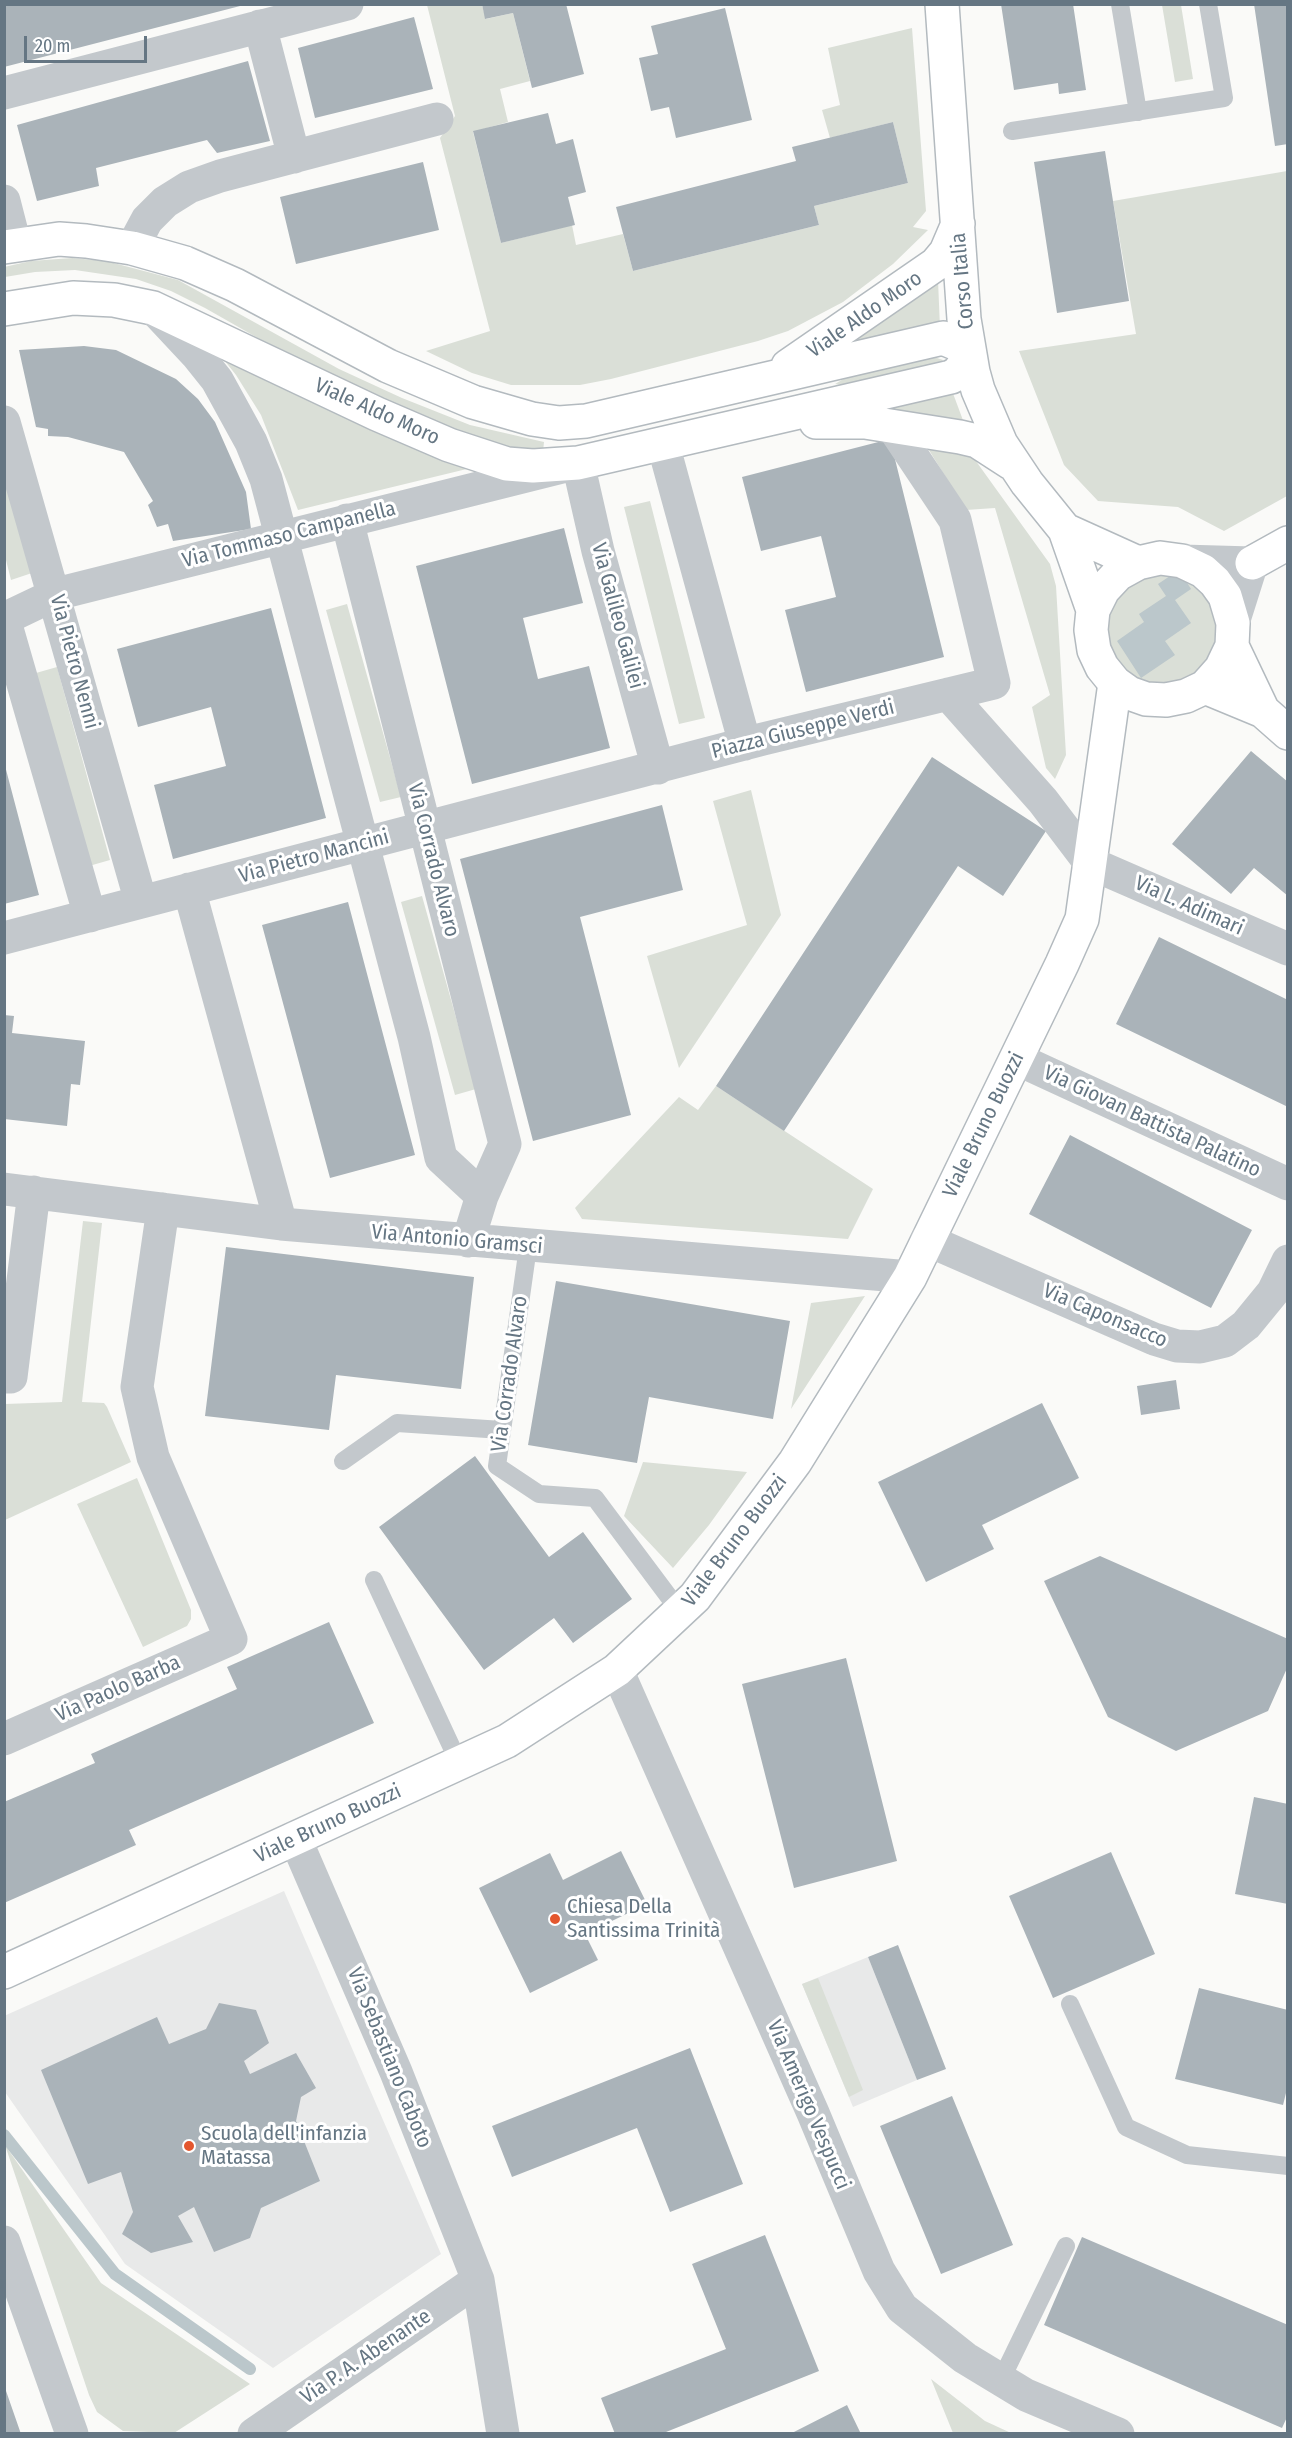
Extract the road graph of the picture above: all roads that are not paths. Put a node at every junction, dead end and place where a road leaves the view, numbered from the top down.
1 (347, 4) edge
2 (942, 4) edge
3 (1120, 4) edge
4 (1208, 4) edge
5 (260, 26) junction
6 (4, 93) edge
7 (1138, 112) junction
8 (437, 119) dead end
9 (1012, 131) dead end
10 (294, 157) junction
11 (4, 201) edge
12 (958, 224) junction
13 (10, 245) edge
14 (132, 248) junction
15 (153, 308) junction
16 (4, 309) edge
17 (969, 353) junction
18 (751, 384) junction
19 (4, 422) edge
20 (760, 422) junction
21 (892, 427) junction
22 (663, 444) junction
23 (578, 463) junction
24 (1016, 467) junction
25 (347, 520) junction
26 (1065, 530) junction
27 (282, 537) junction
28 (1287, 543) edge
29 (1182, 561) junction
30 (1138, 563) junction
31 (1252, 563) junction
32 (56, 594) junction
33 (1094, 610) junction
34 (5, 619) edge
35 (1232, 634) junction
36 (1115, 682) junction
37 (1205, 687) junction
38 (948, 694) junction
39 (1146, 699) junction
40 (1263, 711) junction
41 (1287, 733) edge
42 (745, 744) junction
43 (658, 768) junction
44 (1102, 775) junction
45 (426, 827) junction
46 (362, 844) junction
47 (1090, 863) junction
48 (189, 889) junction
49 (141, 902) junction
50 (90, 916) junction
51 (4, 938) edge
52 (1287, 949) edge
53 (1017, 1059) junction
54 (1287, 1184) edge
55 (19, 1190) edge
56 (482, 1197) junction
57 (163, 1209) junction
58 (281, 1224) junction
59 (927, 1240) junction
60 (468, 1241) junction
61 (528, 1246) junction
62 (1287, 1261) edge
63 (910, 1277) junction
64 (4, 1377) edge
65 (502, 1430) junction
66 (343, 1461) dead end
67 (374, 1580) dead end
68 (681, 1613) junction
69 (617, 1670) junction
70 (4, 1739) edge
71 (459, 1763) junction
72 (295, 1838) junction
73 (4, 1972) edge
74 (1070, 2004) dead end
75 (1287, 2166) edge
76 (4, 2242) edge
77 (1066, 2246) dead end
78 (478, 2280) junction
79 (1001, 2380) junction
80 (72, 2433) edge
81 (254, 2433) edge
82 (503, 2433) edge
83 (1118, 2433) edge

1 - 5 street
2 - 12 main road, Corso Italia
3 - 7 lane
4 - 7 lane
5 - 6 street
5 - 10 street
7 - 9 lane
8 - 10 street
10 - 14 street
11 - 13 street
12 - 17 main road, Corso Italia
12 - 18 main road, Viale Aldo Moro
13 - 14 main road, Viale Aldo Moro
14 - 18 main road, Viale Aldo Moro
15 - 16 main road, Viale Aldo Moro
15 - 23 main road, Viale Aldo Moro
15 - 27 street
17 - 18 main road, Viale Aldo Moro
17 - 20 main road, Viale Aldo Moro
17 - 24 main road, Corso Italia
19 - 32 street, Via Pietro Nenni
20 - 21 main road, Viale Aldo Moro
20 - 22 main road, Viale Aldo Moro
21 - 24 main road, Viale Aldo Moro
21 - 38 street, Piazza Giuseppe Verdi
22 - 23 main road, Viale Aldo Moro
22 - 42 street
23 - 25 street, Via Tommaso Campanella
23 - 43 street, Via Galileo Galilei
24 - 26 main road, Corso Italia
25 - 27 street, Via Tommaso Campanella
25 - 45 street, Via Corrado Alvaro
26 - 30 main road
26 - 33 main road
27 - 32 street, Via Tommaso Campanella
27 - 46 street
28 - 31 main road
29 - 30 main road
29 - 31 street
29 - 35 main road
30 - 33 main road
31 - 35 street
32 - 34 street, Via Tommaso Campanella
32 - 49 street, Via Pietro Nenni
33 - 36 main road
34 - 50 street
35 - 37 main road
35 - 40 main road
36 - 39 main road
36 - 44 main road, Viale Bruno Buozzi
37 - 39 main road
37 - 40 main road
38 - 42 street, Piazza Giuseppe Verdi
38 - 47 street
39 - 44 main road
40 - 41 main road
42 - 43 street, Piazza Giuseppe Verdi
43 - 45 street, Via Pietro Mancini
44 - 47 main road, Viale Bruno Buozzi
45 - 46 street, Via Pietro Mancini
45 - 56 street, Via Corrado Alvaro
46 - 48 street, Via Pietro Mancini
46 - 56 street
47 - 52 street, Via L. Adimari
47 - 53 main road, Viale Bruno Buozzi
48 - 49 street, Via Pietro Mancini
48 - 58 street
49 - 50 street, Via Pietro Mancini
50 - 51 street, Via Pietro Mancini
53 - 54 street, Via Giovan Battista Palatino
53 - 59 main road, Viale Bruno Buozzi
55 - 57 street, Via Antonio Gramsci
55 - 64 street
56 - 60 street, Via Corrado Alvaro
57 - 58 street, Via Antonio Gramsci
57 - 70 street, Via Paolo Barba
58 - 60 street, Via Antonio Gramsci
59 - 62 street, Via Caponsacco
59 - 63 main road, Viale Bruno Buozzi
60 - 61 street, Via Antonio Gramsci
61 - 63 street, Via Antonio Gramsci
61 - 65 lane, Via Corrado Alvaro
63 - 68 main road, Viale Bruno Buozzi
65 - 66 lane
65 - 68 lane, Via Corrado Alvaro
67 - 71 lane
68 - 69 main road, Viale Bruno Buozzi
69 - 71 main road, Viale Bruno Buozzi
69 - 79 street, Via Amerigo Vespucci
71 - 72 main road, Viale Bruno Buozzi
72 - 73 main road, Viale Bruno Buozzi
72 - 78 street, Via Sebastiano Caboto
74 - 75 lane
76 - 80 street
77 - 79 lane
78 - 81 street, Via P. A. Abenante
78 - 82 street, Via Sebastiano Caboto
79 - 83 street, Via Amerigo Vespucci

